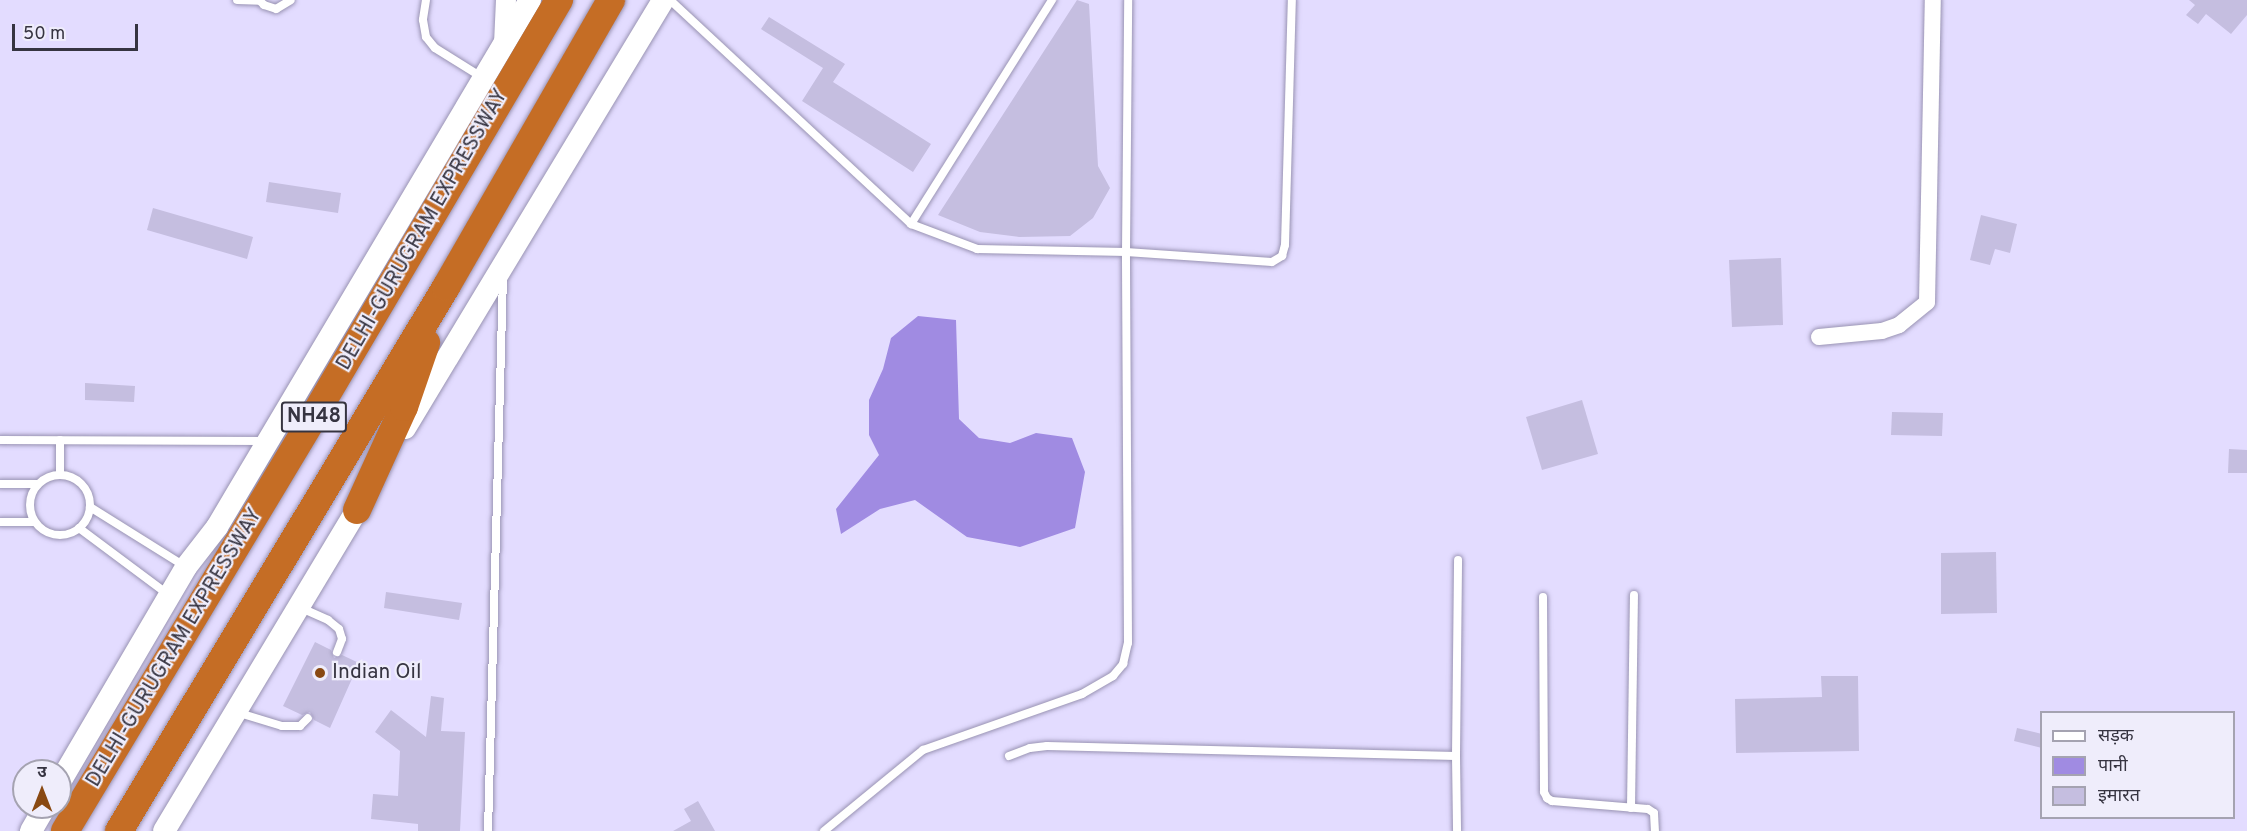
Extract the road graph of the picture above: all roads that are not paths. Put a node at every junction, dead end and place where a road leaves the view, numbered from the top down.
1 (237, 0) edge
2 (260, 0) edge
3 (291, 0) edge
4 (426, 0) edge
5 (506, 0) edge
6 (530, 0) edge
7 (559, 0) edge
8 (611, 0) edge
9 (663, 0) edge
10 (670, 0) edge
11 (1052, 0) edge
12 (1128, 0) edge
13 (1292, 0) edge
14 (1933, 0) edge
15 (504, 44) junction
16 (484, 78) junction
17 (911, 224) junction
18 (1125, 252) junction
19 (504, 262) junction
20 (446, 287) junction
21 (1819, 337) dead end
22 (0, 440) edge
23 (60, 440) junction
24 (266, 441) junction
25 (60, 474) junction
26 (0, 484) edge
27 (38, 484) junction
28 (90, 507) junction
29 (357, 510) junction
30 (0, 522) edge
31 (34, 522) junction
32 (79, 528) junction
33 (1458, 560) dead end
34 (186, 567) junction
35 (170, 595) junction
36 (1634, 595) dead end
37 (1543, 597) dead end
38 (299, 607) junction
39 (337, 652) dead end
40 (235, 712) junction
41 (308, 718) dead end
42 (1009, 756) dead end
43 (1456, 756) junction
44 (72, 762) edge
45 (1631, 808) junction
46 (65, 831) edge
47 (119, 831) edge
48 (164, 831) edge
49 (488, 831) edge
50 (824, 831) edge
51 (1457, 831) edge
52 (1655, 831) edge

1 - 2 lane
2 - 3 lane
4 - 16 lane
5 - 15 street
6 - 15 main road
7 - 46 highway, DELHI-GURUGRAM EXPRESSWAY / NH48
8 - 20 highway, NH48
9 - 19 main road
10 - 17 lane
11 - 17 lane
12 - 18 lane
13 - 18 lane
14 - 21 street
15 - 16 main road
16 - 24 main road
17 - 18 lane
18 - 50 lane
19 - 29 main road
19 - 49 lane
20 - 29 highway
20 - 47 highway, NH48
22 - 23 lane
23 - 24 lane
23 - 25 lane
24 - 34 main road
25 - 27 lane
25 - 28 lane
26 - 27 lane
27 - 31 lane
28 - 32 lane
28 - 34 lane
29 - 38 main road
30 - 31 lane
31 - 32 lane
32 - 35 lane
33 - 43 lane
34 - 35 main road
35 - 44 main road
36 - 45 lane
37 - 45 lane
38 - 39 lane
38 - 40 main road
40 - 41 lane
40 - 48 main road
42 - 43 lane
43 - 51 lane
45 - 52 lane

